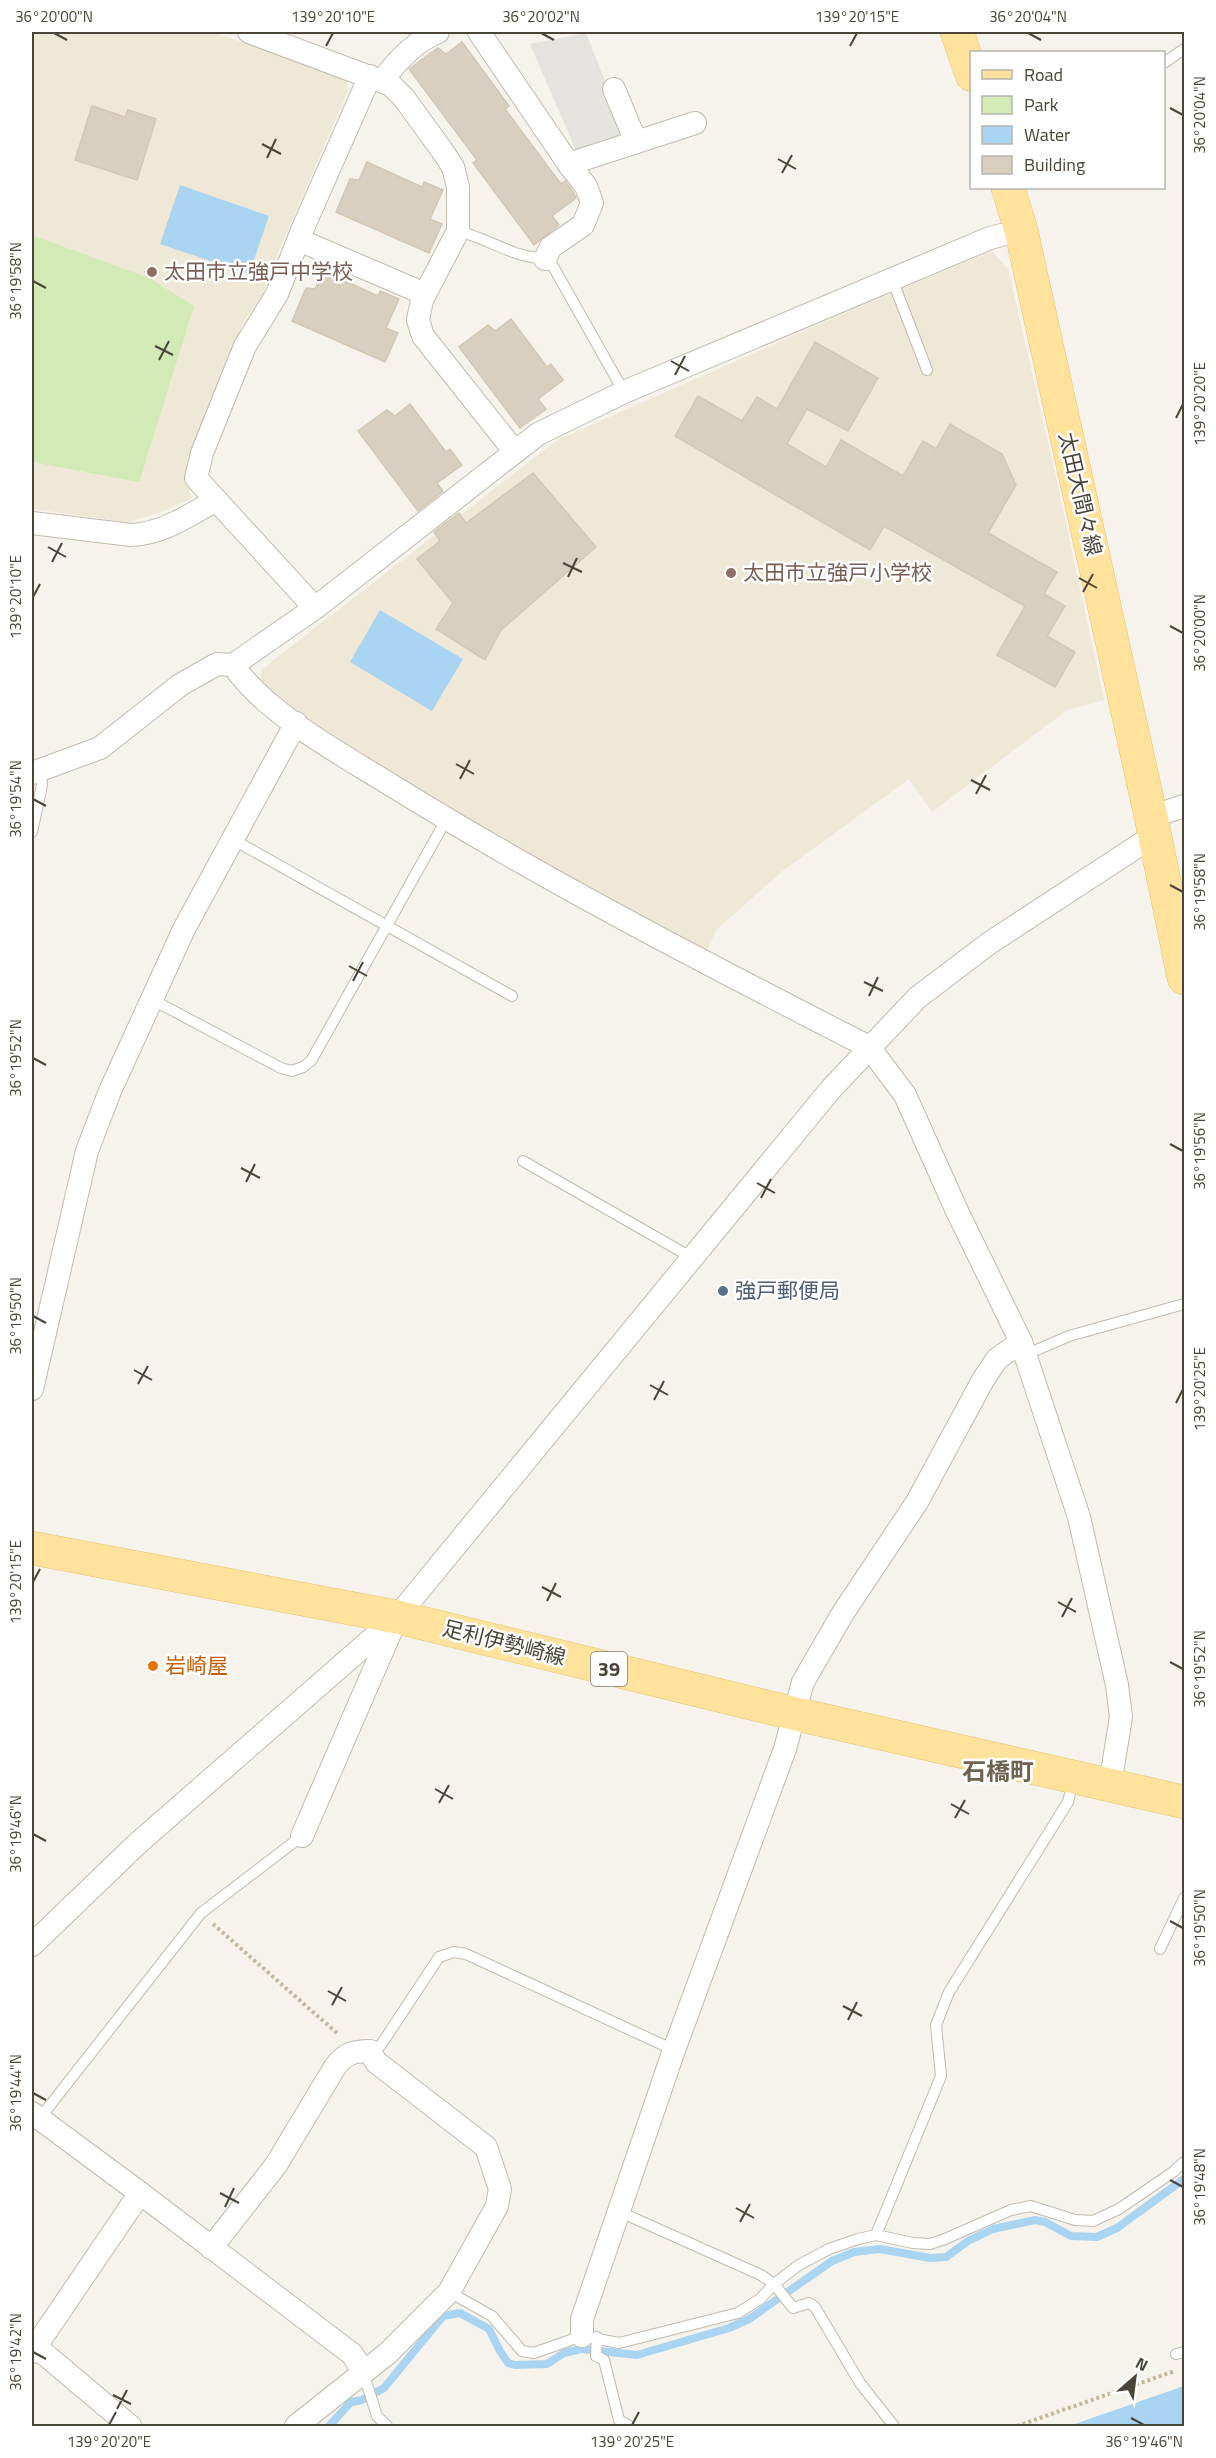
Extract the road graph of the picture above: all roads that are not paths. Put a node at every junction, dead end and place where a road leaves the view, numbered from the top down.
1 (249, 32) edge
2 (438, 32) edge
3 (479, 32) edge
4 (957, 32) edge
5 (1185, 49) edge
6 (1165, 62) edge
7 (970, 69) edge
8 (376, 79) junction
9 (614, 89) dead end
10 (695, 123) dead end
11 (636, 142) junction
12 (570, 166) junction
13 (1008, 189) edge
14 (1021, 230) junction
15 (458, 231) junction
16 (298, 240) junction
17 (545, 260) junction
18 (892, 279) junction
19 (426, 294) junction
20 (927, 370) dead end
21 (624, 392) junction
22 (515, 452) junction
23 (216, 500) junction
24 (32, 523) edge
25 (315, 608) junction
26 (233, 665) junction
27 (296, 723) junction
28 (36, 772) edge
29 (1185, 806) edge
30 (446, 820) junction
31 (1153, 828) junction
32 (32, 832) edge
33 (232, 839) junction
34 (387, 926) junction
35 (1185, 978) edge
36 (512, 996) dead end
37 (151, 999) junction
38 (869, 1047) junction
39 (523, 1161) dead end
40 (691, 1259) junction
41 (1185, 1304) edge
42 (1023, 1349) junction
43 (32, 1389) edge
44 (32, 1548) edge
45 (397, 1617) junction
46 (796, 1714) junction
47 (1073, 1777) junction
48 (1110, 1785) junction
49 (1185, 1802) edge
50 (302, 1836) joint
51 (1185, 1898) edge
52 (32, 1945) edge
53 (1160, 1949) dead end
54 (674, 2050) junction
55 (360, 2052) junction
56 (36, 2115) edge
57 (1185, 2162) edge
58 (140, 2193) junction
59 (620, 2212) junction
60 (876, 2235) junction
61 (211, 2248) junction
62 (774, 2284) junction
63 (449, 2292) junction
64 (590, 2336) junction
65 (33, 2349) edge
66 (363, 2371) junction
67 (130, 2427) edge
68 (296, 2427) edge
69 (387, 2427) edge
70 (629, 2427) edge
71 (894, 2427) edge

1 - 8 street
2 - 8 street
3 - 12 street
4 - 7 main road
5 - 6 lane
8 - 15 street
8 - 16 street
9 - 11 street
10 - 11 street
11 - 12 street
12 - 17 street
13 - 14 main road, 太田大間々線
14 - 18 street
14 - 31 main road, 太田大間々線
15 - 17 lane
15 - 19 street
16 - 19 street
16 - 23 street
17 - 21 lane
18 - 20 lane
18 - 21 street
19 - 22 street
21 - 22 street
22 - 25 street
23 - 24 street
23 - 25 street
25 - 26 street
26 - 27 street
26 - 28 street
27 - 30 street
27 - 33 street
28 - 32 lane
29 - 31 street
30 - 34 lane
30 - 38 street
31 - 35 main road, 太田大間々線
31 - 38 street
33 - 34 lane
33 - 37 street
34 - 36 lane
34 - 37 lane
37 - 43 street
38 - 40 street
38 - 42 street
39 - 40 lane
40 - 45 street
41 - 42 lane
42 - 46 street
42 - 48 street
44 - 45 main road, 足利伊勢崎線 / 39
45 - 46 main road, 足利伊勢崎線 / 39
45 - 50 street
45 - 52 street
46 - 47 main road, 足利伊勢崎線 / 39
46 - 54 street
47 - 48 main road, 足利伊勢崎線 / 39
47 - 60 lane
48 - 49 main road, 足利伊勢崎線 / 39
50 - 56 lane
51 - 53 lane
54 - 55 lane
54 - 59 street
55 - 61 street
55 - 63 street
56 - 58 street
57 - 60 lane
58 - 61 street
58 - 65 street
59 - 62 lane
59 - 64 street
60 - 62 lane
61 - 66 street
62 - 64 lane
62 - 71 lane
63 - 64 lane
63 - 66 street
64 - 70 lane
65 - 67 street
66 - 68 street
66 - 69 lane

